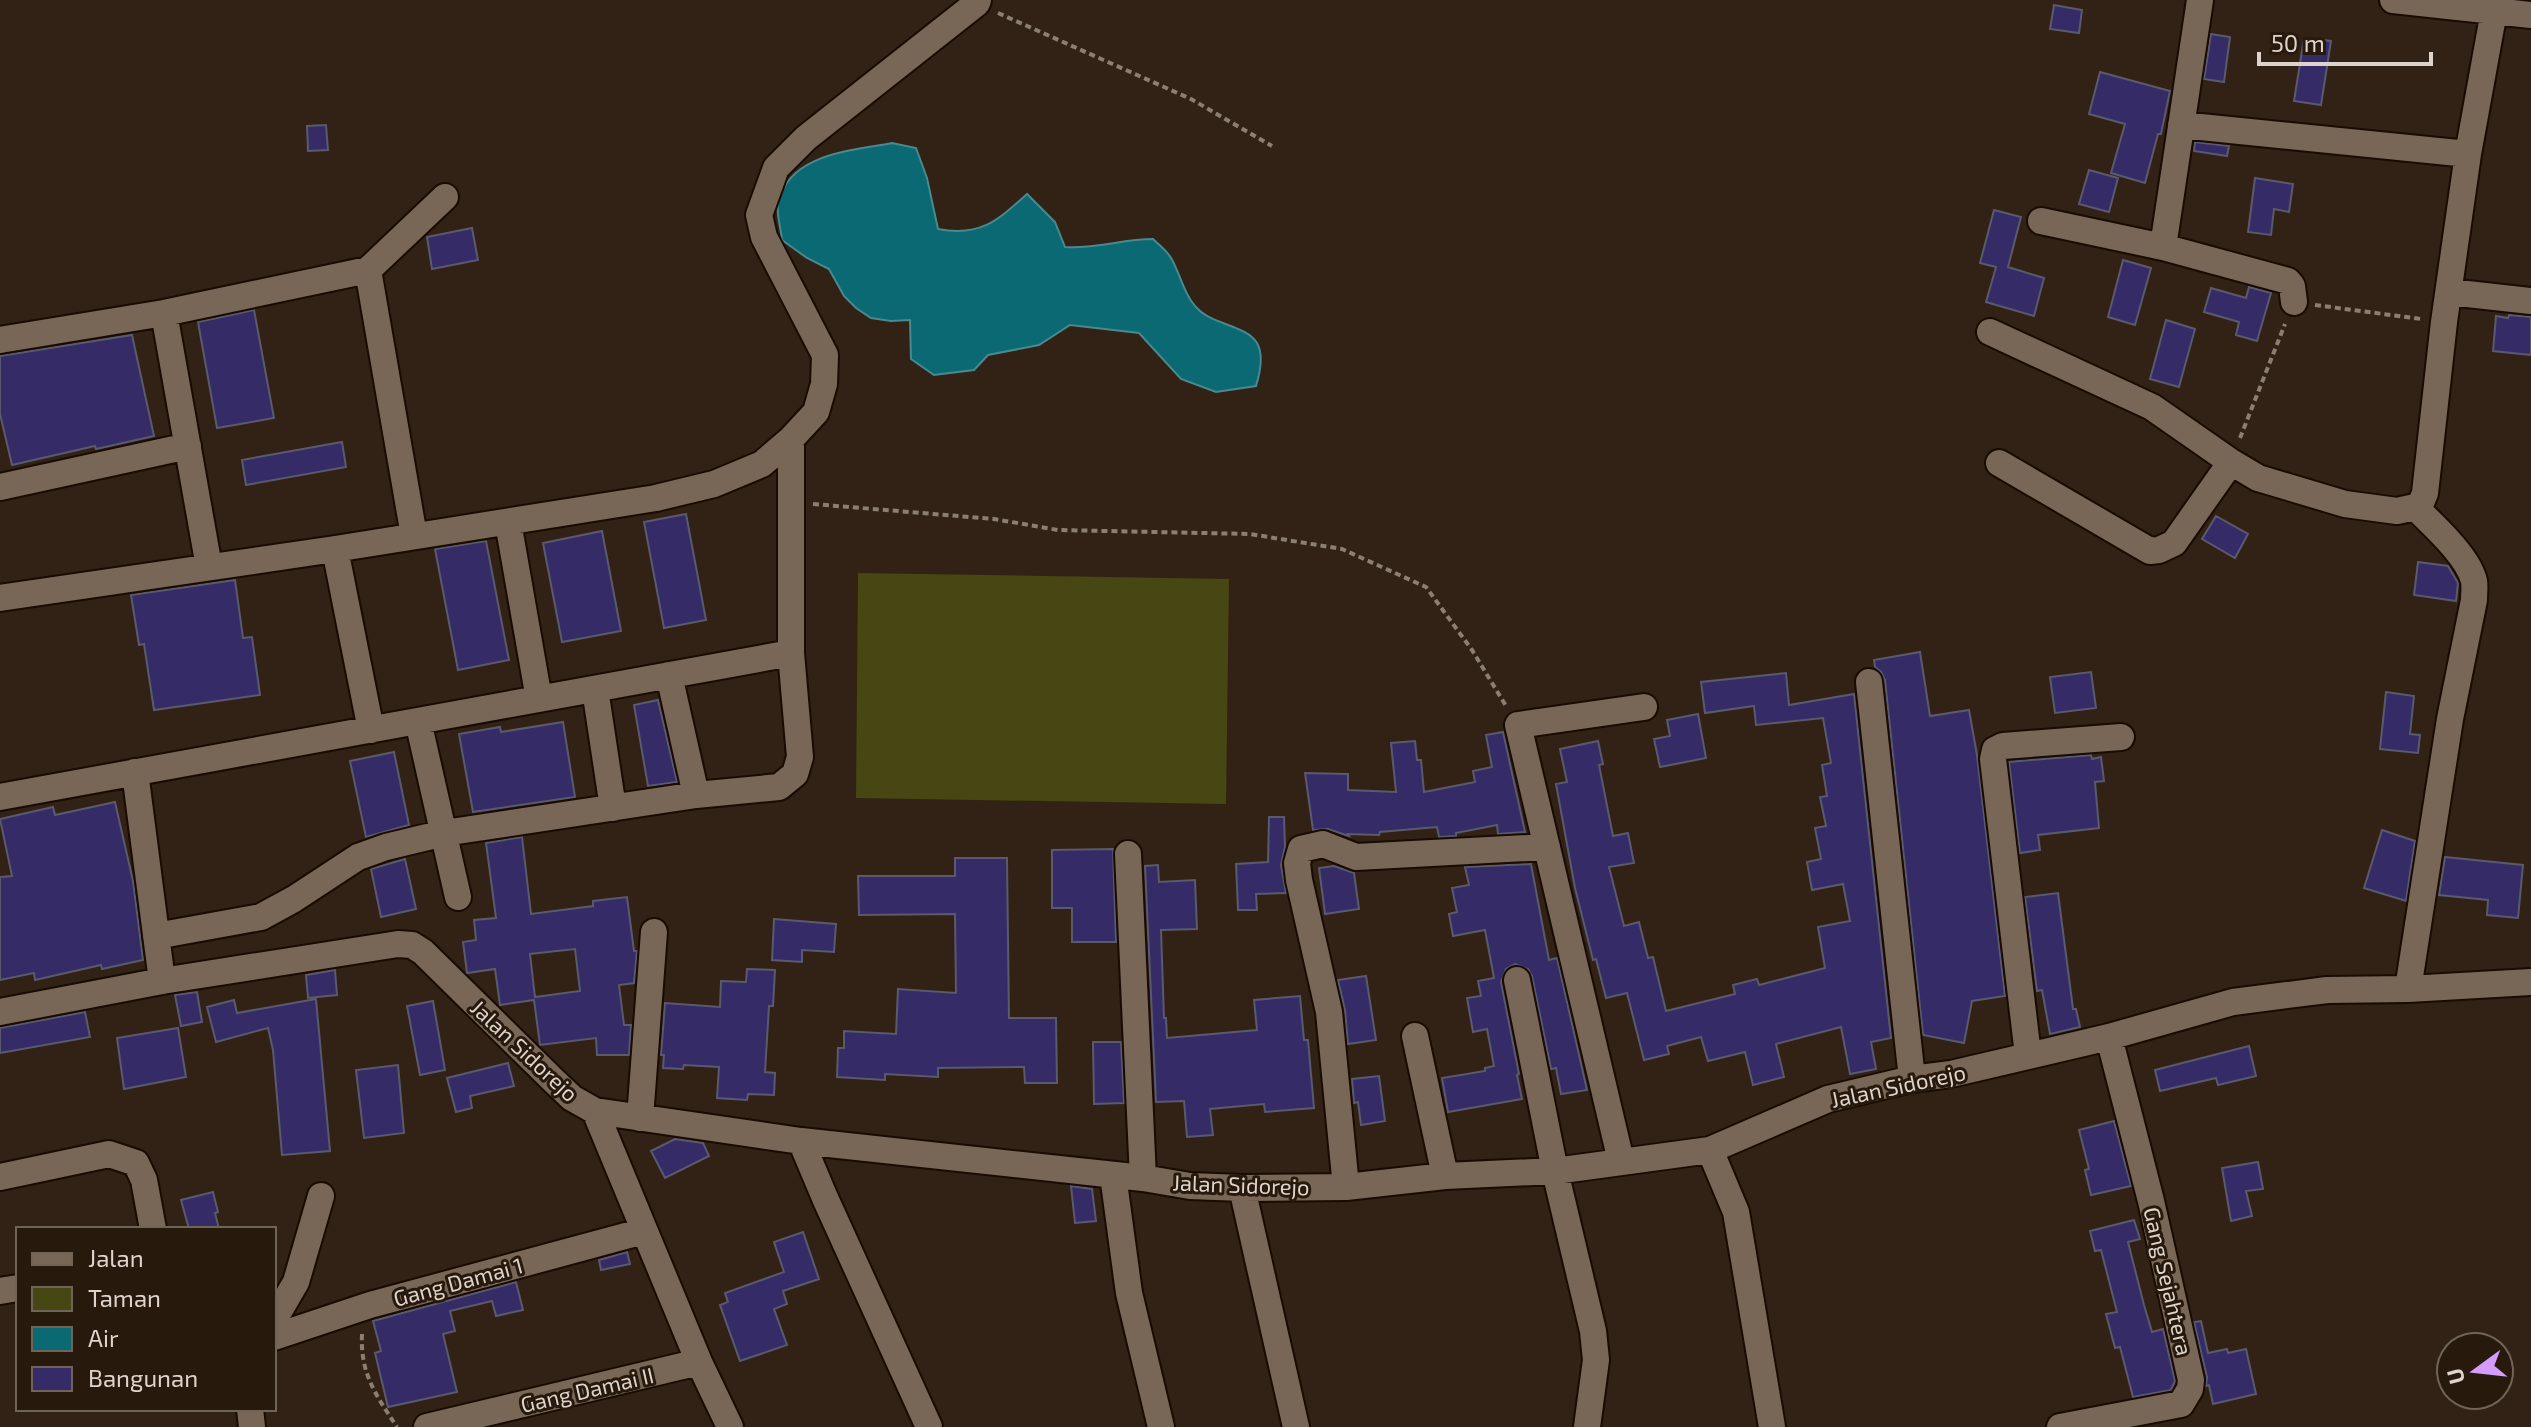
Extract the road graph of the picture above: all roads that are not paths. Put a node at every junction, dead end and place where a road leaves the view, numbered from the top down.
1 (2200, 0) edge
2 (2393, 0) edge
3 (978, 2) edge
4 (2495, 6) edge
5 (2531, 15) edge
6 (2181, 125) junction
7 (2468, 154) junction
8 (445, 197) dead end
9 (2041, 221) dead end
10 (2163, 247) junction
11 (368, 270) junction
12 (2449, 292) junction
13 (2531, 301) edge
14 (2294, 302) road end
15 (164, 313) junction
16 (1990, 332) dead end
17 (0, 340) edge
18 (791, 439) junction
19 (188, 446) junction
20 (2231, 462) junction
21 (1999, 463) dead end
22 (0, 487) edge
23 (2415, 507) junction
24 (508, 522) junction
25 (414, 536) junction
26 (335, 549) junction
27 (209, 567) junction
28 (0, 598) edge
29 (791, 653) junction
30 (669, 675) junction
31 (1869, 682) dead end
32 (595, 689) junction
33 (539, 699) junction
34 (1644, 707) dead end
35 (418, 721) junction
36 (371, 730) junction
37 (2121, 737) dead end
38 (135, 772) junction
39 (696, 795) junction
40 (0, 797) edge
41 (613, 808) junction
42 (444, 833) junction
43 (1547, 847) junction
44 (1128, 854) dead end
45 (458, 897) dead end
46 (654, 932) dead end
47 (156, 936) junction
48 (1517, 980) dead end
49 (162, 981) junction
50 (2531, 982) edge
51 (2408, 989) junction
52 (0, 1012) edge
53 (1415, 1036) dead end
54 (2109, 1037) junction
55 (2028, 1055) junction
56 (1912, 1079) junction
57 (595, 1111) junction
58 (640, 1118) junction
59 (801, 1141) junction
60 (1710, 1150) junction
61 (1621, 1161) junction
62 (1555, 1171) junction
63 (1113, 1175) junction
64 (1445, 1176) junction
65 (0, 1177) edge
66 (1143, 1178) junction
67 (1346, 1187) junction
68 (1242, 1188) junction
69 (321, 1196) dead end
70 (153, 1227) edge
71 (644, 1231) junction
72 (276, 1317) edge
73 (276, 1336) edge
74 (699, 1362) junction
75 (2119, 1422) edge
76 (427, 1427) edge
77 (730, 1427) edge
78 (929, 1427) edge
79 (1161, 1427) edge
80 (1296, 1427) edge
81 (1587, 1427) edge
82 (1772, 1427) edge
83 (2060, 1427) edge

1 - 6 street
2 - 4 street
3 - 18 street
4 - 5 street
4 - 7 street
6 - 7 street
6 - 10 street
7 - 12 street
8 - 11 street
9 - 10 street
10 - 14 street
11 - 15 street
11 - 25 street
12 - 13 street
12 - 23 street
15 - 17 street
15 - 19 street
16 - 20 street
18 - 24 street
18 - 29 street
19 - 22 street
19 - 27 street
20 - 21 street
20 - 23 street
23 - 51 street
24 - 25 street
24 - 33 street
25 - 26 street
26 - 27 street
26 - 36 street
27 - 28 street
29 - 30 street
29 - 39 street
30 - 32 street
30 - 39 street
31 - 56 street
32 - 33 street
32 - 41 street
33 - 35 street
34 - 43 street
35 - 36 street
35 - 42 street
36 - 38 street
37 - 55 street
38 - 40 street
38 - 47 street
39 - 41 street
41 - 42 street
42 - 45 street
42 - 47 street
43 - 61 street
43 - 67 street
44 - 66 street
46 - 58 street
47 - 49 street
48 - 62 street
49 - 52 street, Jalan Sidorejo
49 - 57 street, Jalan Sidorejo
50 - 51 street, Jalan Sidorejo
51 - 54 street, Jalan Sidorejo
53 - 64 street
54 - 55 street, Jalan Sidorejo
54 - 75 street, Gang Sejahtera
55 - 56 street, Jalan Sidorejo
56 - 60 street, Jalan Sidorejo
57 - 58 street, Jalan Sidorejo
57 - 71 street
58 - 59 street, Jalan Sidorejo
59 - 63 street, Jalan Sidorejo
59 - 78 street
60 - 61 street, Jalan Sidorejo
60 - 82 street
61 - 62 street, Jalan Sidorejo
62 - 64 street, Jalan Sidorejo
62 - 81 street
63 - 66 street, Jalan Sidorejo
63 - 79 street
64 - 67 street, Jalan Sidorejo
65 - 70 street
66 - 68 street, Jalan Sidorejo
67 - 68 street, Jalan Sidorejo
68 - 80 street
69 - 72 street
71 - 73 street, Gang Damai 1
71 - 74 street
74 - 76 street, Gang Damai II
74 - 77 street
75 - 83 street, Gang Sejahtera

